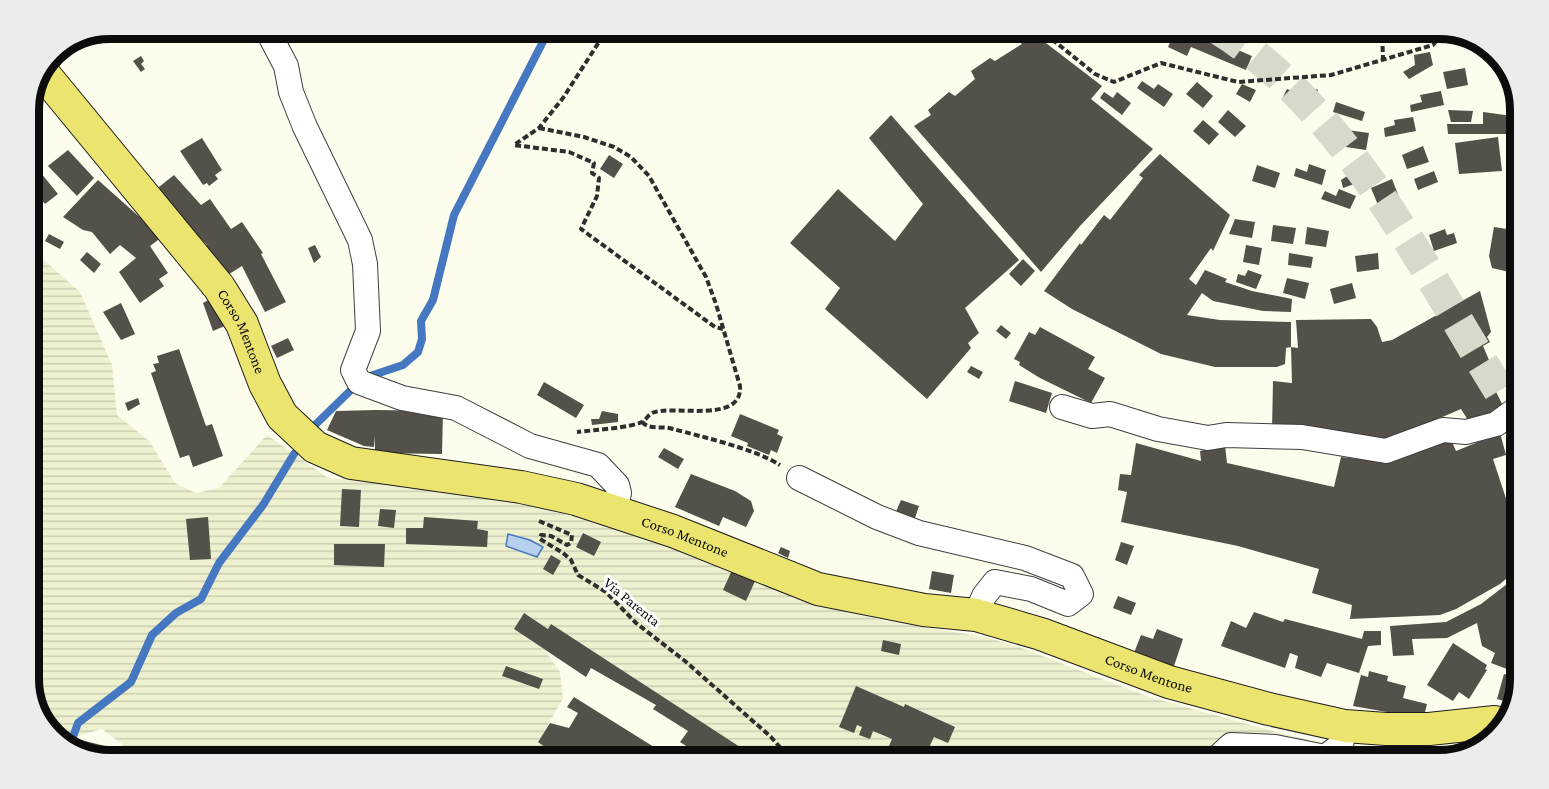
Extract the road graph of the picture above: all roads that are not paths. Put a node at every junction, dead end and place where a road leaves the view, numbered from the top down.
1 (272, 39) edge
2 (47, 78) edge
3 (1062, 407) dead end
4 (1510, 414) edge
5 (799, 478) road end
6 (615, 510) junction
7 (976, 615) junction
8 (1495, 722) edge
9 (1345, 726) junction
10 (1226, 750) edge
11 (1290, 750) edge
12 (1334, 750) edge

1 - 6 lane
2 - 6 main road, Corso Mentone
3 - 4 lane
5 - 7 lane
6 - 7 main road, Corso Mentone
7 - 9 main road, Corso Mentone
8 - 9 main road, Corso Mentone
9 - 12 lane
10 - 11 lane

